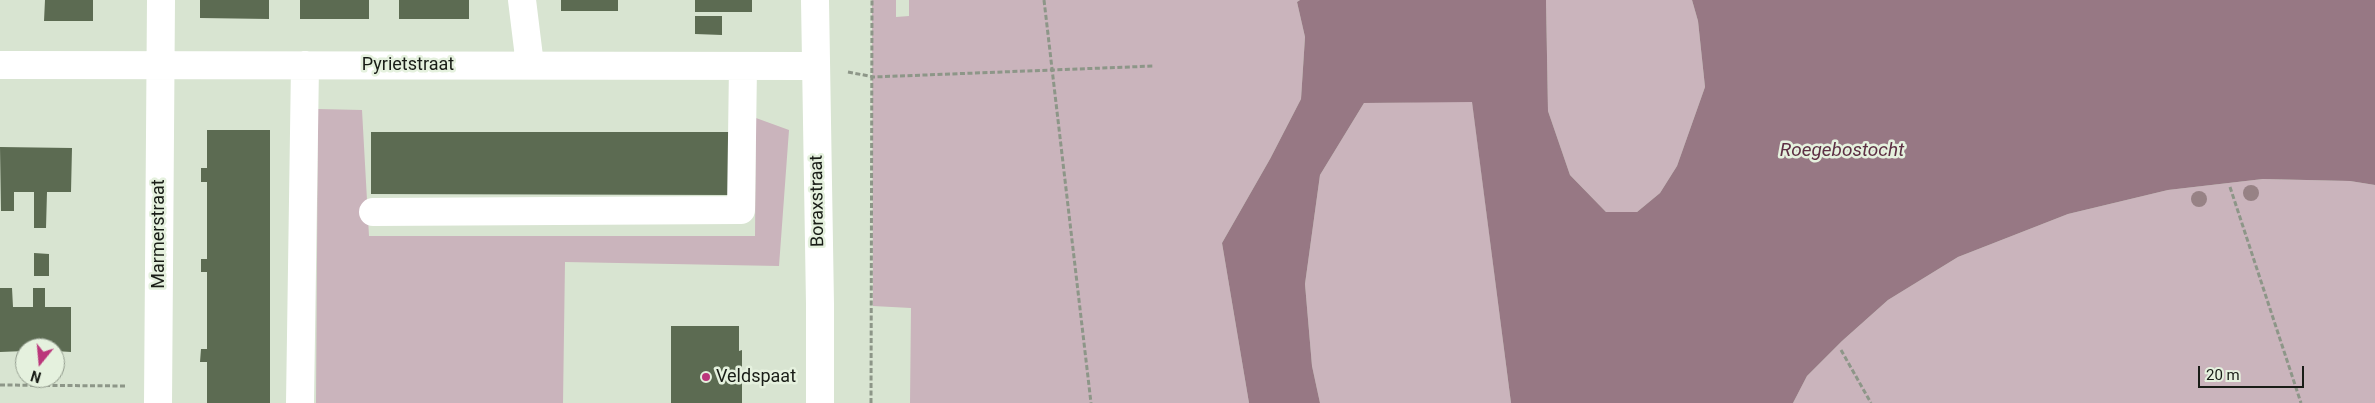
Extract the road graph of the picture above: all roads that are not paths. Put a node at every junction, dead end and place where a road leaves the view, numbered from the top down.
1 (161, 0) edge
2 (522, 0) edge
3 (815, 0) edge
4 (0, 65) edge
5 (161, 65) junction
6 (305, 65) junction
7 (530, 65) junction
8 (743, 66) junction
9 (815, 66) junction
10 (373, 212) dead end
11 (158, 394) edge
12 (300, 403) edge
13 (820, 403) edge

1 - 5 street
2 - 7 street
3 - 9 street, Boraxstraat
4 - 5 street, Pyrietstraat
5 - 6 street, Pyrietstraat
5 - 11 street, Marmerstraat
6 - 7 street, Pyrietstraat
6 - 12 street
7 - 8 street, Pyrietstraat
8 - 9 street, Pyrietstraat
8 - 10 street
9 - 13 street, Boraxstraat

